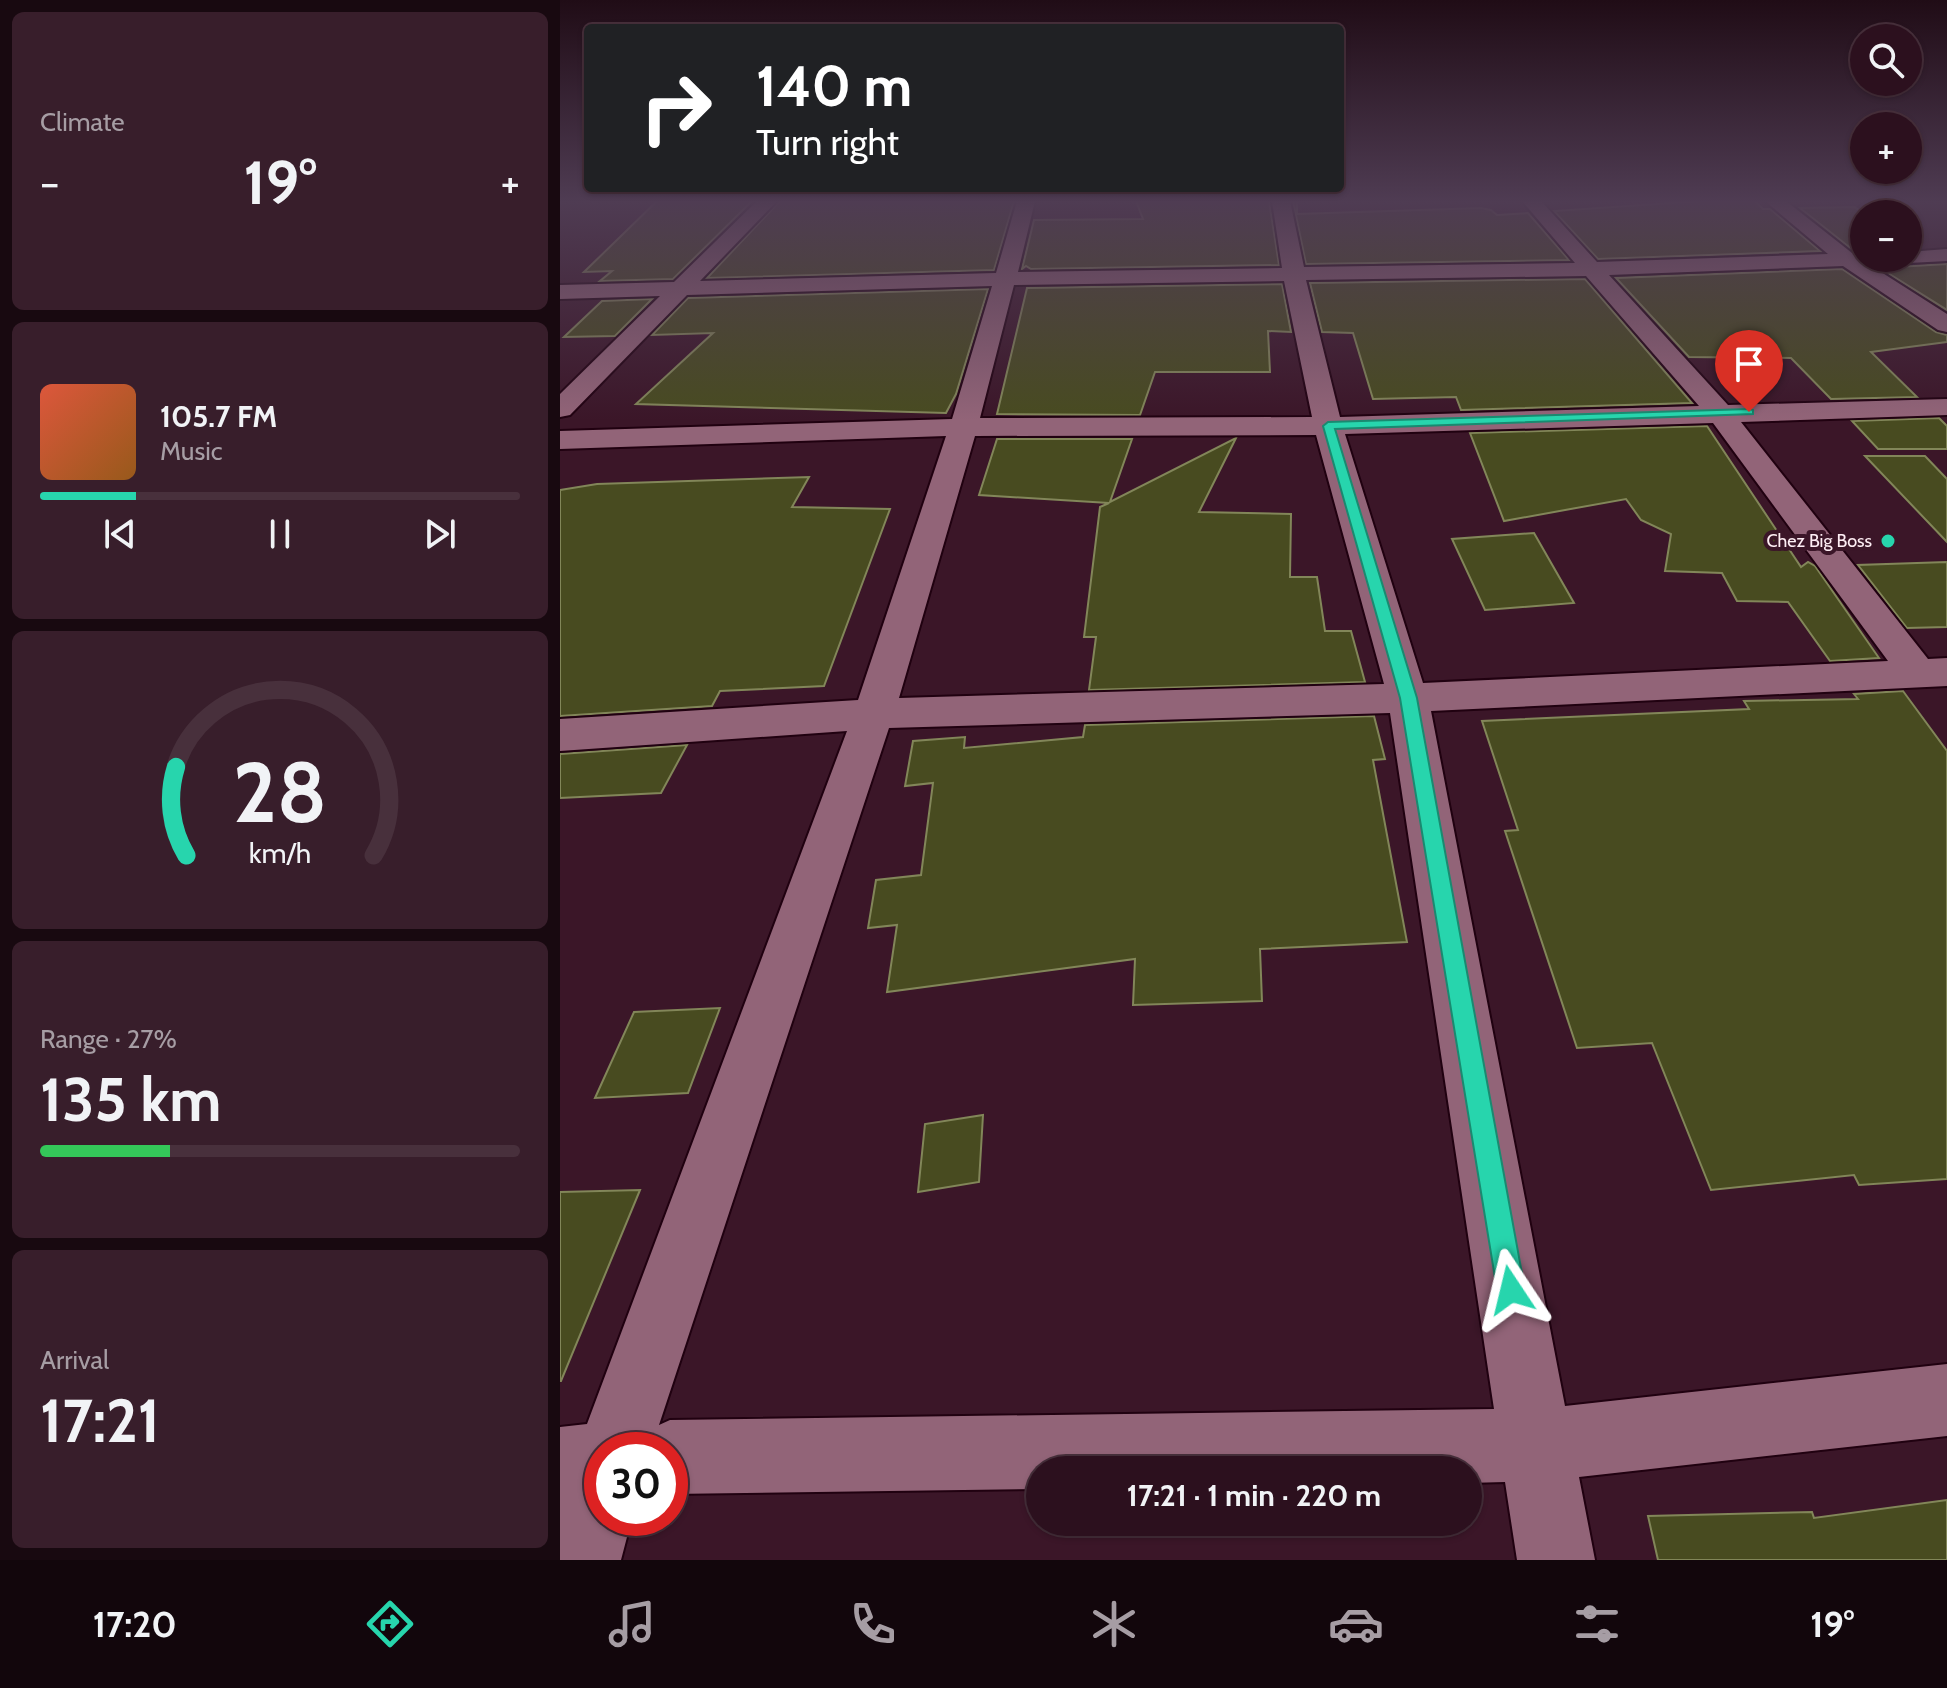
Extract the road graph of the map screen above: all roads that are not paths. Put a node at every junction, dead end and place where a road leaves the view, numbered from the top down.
1 (694, 274) edge
2 (1007, 274) edge
3 (1294, 274) junction
4 (1306, 274) edge
5 (1592, 274) edge
6 (1869, 274) edge
7 (1006, 279) junction
8 (679, 289) junction
9 (560, 292) edge
10 (1947, 325) edge
11 (1947, 407) edge
12 (560, 409) edge
13 (1720, 413) junction
14 (1328, 426) junction
15 (964, 427) junction
16 (560, 440) edge
17 (1932, 672) edge
18 (1408, 698) junction
19 (874, 714) junction
20 (560, 735) edge
21 (1947, 1400) edge
22 (620, 1432) edge
23 (1538, 1445) junction
24 (688, 1457) edge
25 (584, 1461) edge
26 (560, 1464) edge
27 (589, 1536) edge
28 (582, 1560) edge
29 (1556, 1560) edge

1 - 8 street
2 - 7 street
3 - 4 street
3 - 7 street
3 - 14 street
5 - 13 street
6 - 10 street
7 - 8 street
7 - 15 street
8 - 9 street
8 - 12 street
11 - 13 street
13 - 14 street
13 - 17 street
14 - 15 street
14 - 18 street
15 - 16 street
15 - 19 street
17 - 18 street
18 - 19 street
18 - 23 street
19 - 20 street
19 - 22 street
21 - 23 street
23 - 24 street
23 - 29 street
25 - 26 street
27 - 28 street

